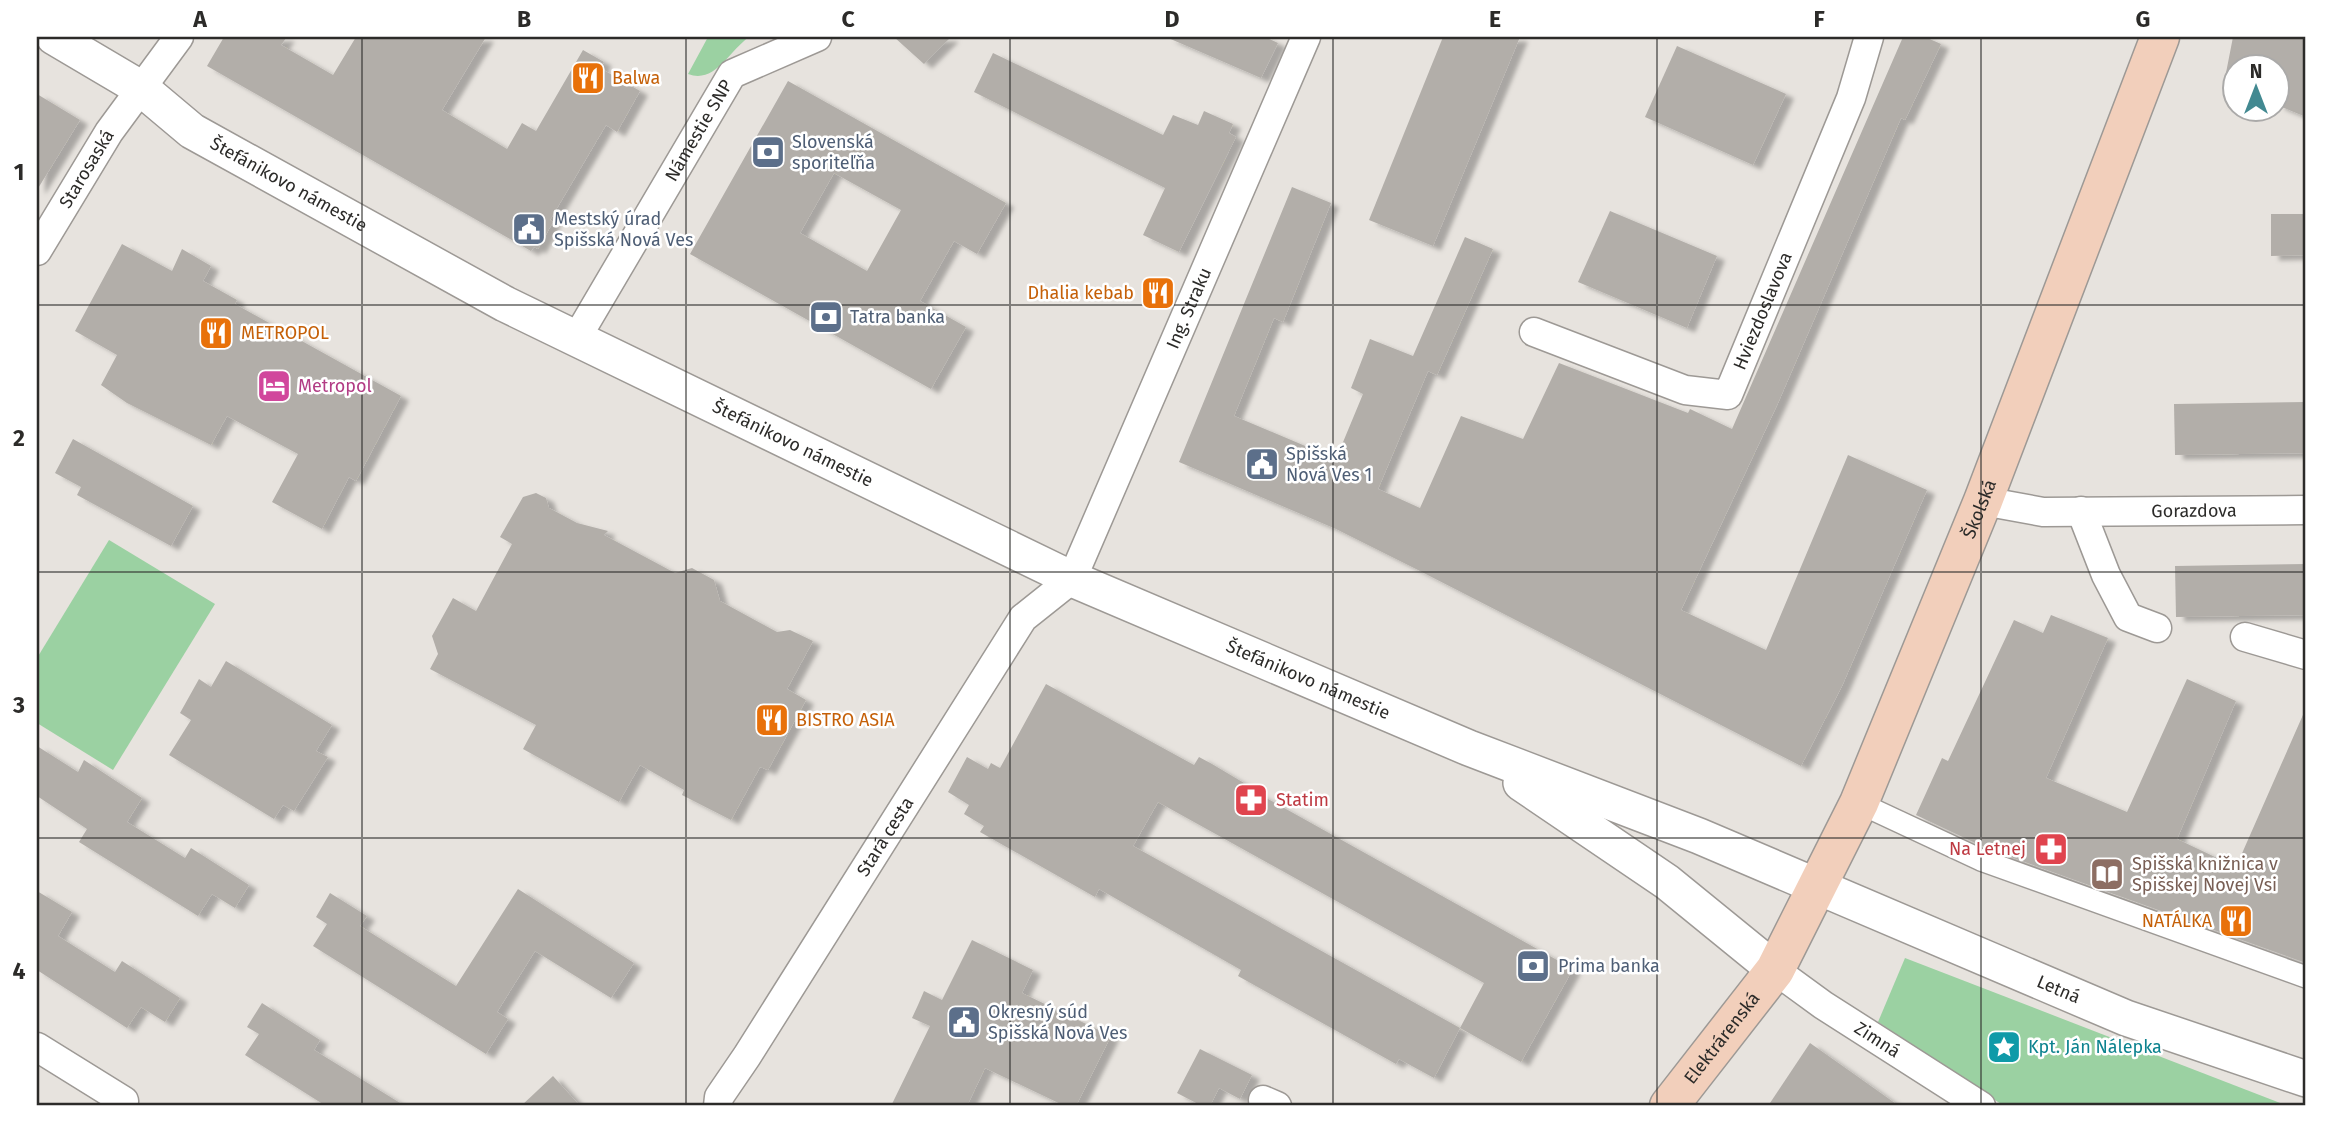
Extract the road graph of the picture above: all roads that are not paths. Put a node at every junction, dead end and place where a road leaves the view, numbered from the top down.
1 (54, 37) edge
2 (179, 37) edge
3 (817, 37) edge
4 (1306, 37) edge
5 (1869, 37) edge
6 (2160, 37) edge
7 (142, 89) junction
8 (37, 251) edge
9 (1534, 332) dead end
10 (576, 339) junction
11 (1983, 501) junction
12 (2306, 510) edge
13 (2081, 511) junction
14 (1072, 579) junction
15 (2157, 628) dead end
16 (2245, 637) dead end
17 (2306, 655) edge
18 (1469, 748) junction
19 (1859, 803) junction
20 (1817, 887) junction
21 (1775, 970) junction
22 (2306, 977) edge
23 (37, 1047) edge
24 (2306, 1079) edge
25 (124, 1101) dead end
26 (718, 1106) edge
27 (1669, 1106) edge
28 (1981, 1106) edge

1 - 7 street, Štefánikovo námestie
2 - 7 street, Starosaská
3 - 10 street, Námestie SNP
4 - 14 street, Ing. Straku
5 - 9 street, Hviezdoslavova
6 - 11 main road, Školská
7 - 8 street, Starosaská
7 - 10 street, Štefánikovo námestie
10 - 14 street, Štefánikovo námestie
11 - 13 street, Gorazdova
11 - 19 main road, Školská
12 - 13 street, Gorazdova
13 - 15 street
14 - 18 street, Štefánikovo námestie
14 - 26 street, Stará cesta
16 - 17 street
18 - 20 street, Štefánikovo námestie
18 - 21 street, Štefánikovo námestie
19 - 20 main road, Školská
19 - 22 street
20 - 21 main road, Školská
20 - 24 street, Letná
21 - 27 main road, Elektrárenská
21 - 28 street, Zimná
23 - 25 street

